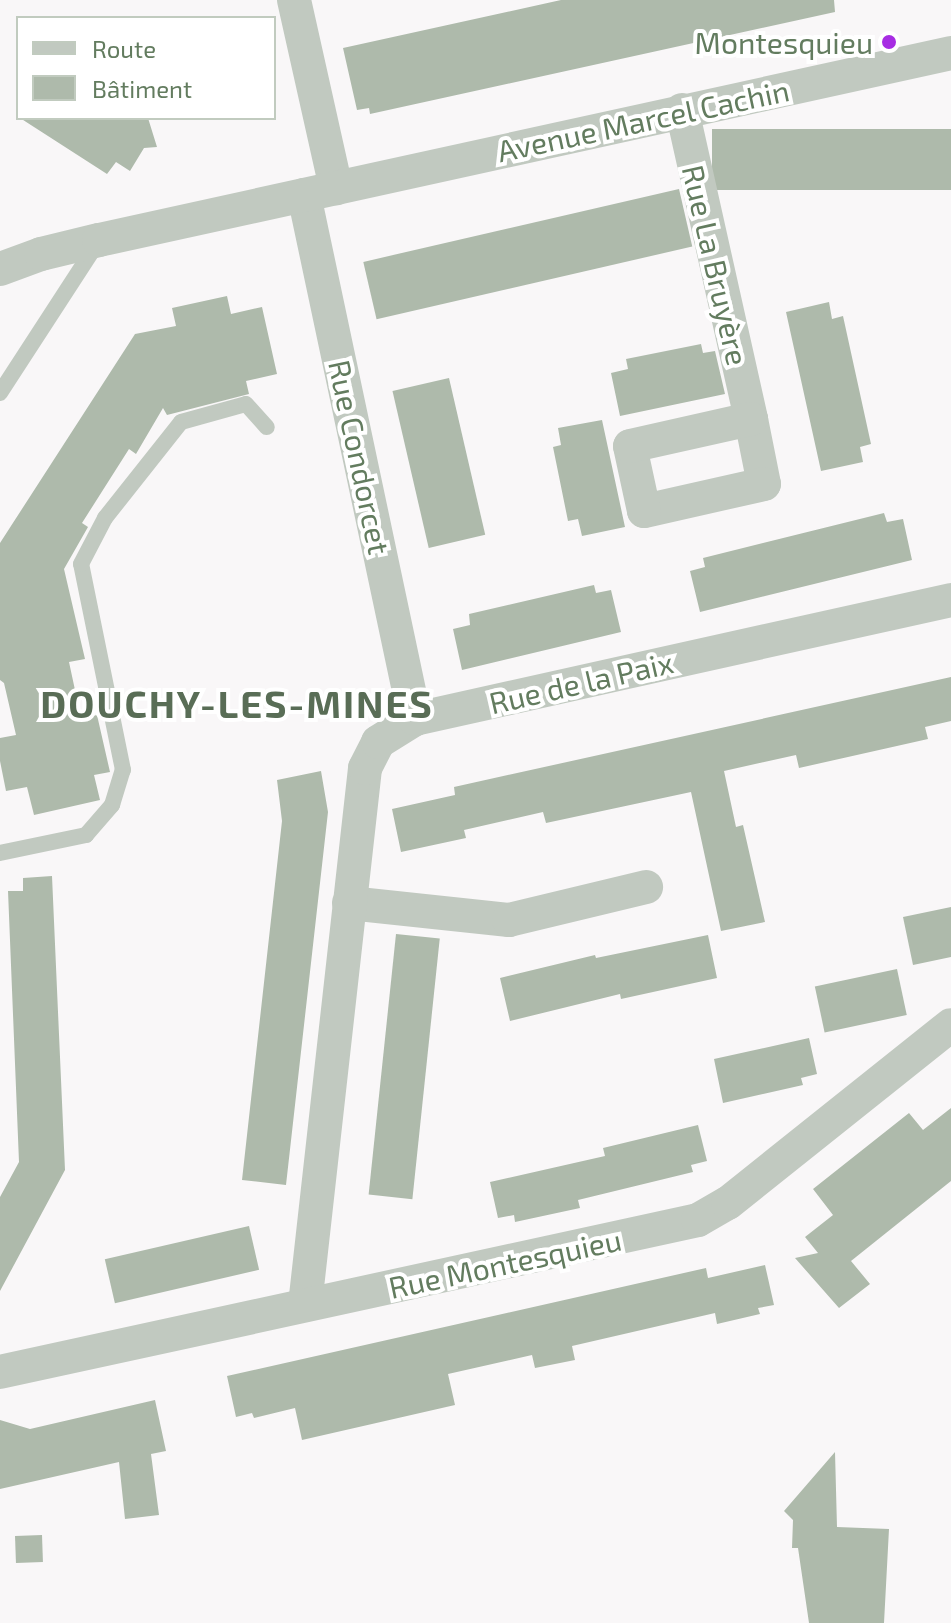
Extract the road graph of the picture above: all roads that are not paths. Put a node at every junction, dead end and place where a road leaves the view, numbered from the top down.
1 (294, 0) edge
2 (951, 53) edge
3 (682, 110) junction
4 (320, 192) junction
5 (99, 240) junction
6 (0, 269) edge
7 (0, 393) edge
8 (751, 419) dead end
9 (267, 427) dead end
10 (951, 600) edge
11 (415, 719) junction
12 (0, 853) edge
13 (646, 887) dead end
14 (349, 903) junction
15 (951, 1025) edge
16 (305, 1305) junction
17 (0, 1372) edge

1 - 4 street
2 - 3 street, Avenue Marcel Cachin
3 - 4 street, Avenue Marcel Cachin
3 - 8 street, Rue La Bruyère
4 - 5 street, Avenue Marcel Cachin
4 - 11 street, Rue Condorcet
5 - 6 street, Avenue Marcel Cachin
5 - 7 lane
9 - 12 lane
10 - 11 street, Rue de la Paix
11 - 14 street, Rue de la Paix
13 - 14 street
14 - 16 street, Rue de la Paix
15 - 16 street, Rue Montesquieu
16 - 17 street, Rue Montesquieu

